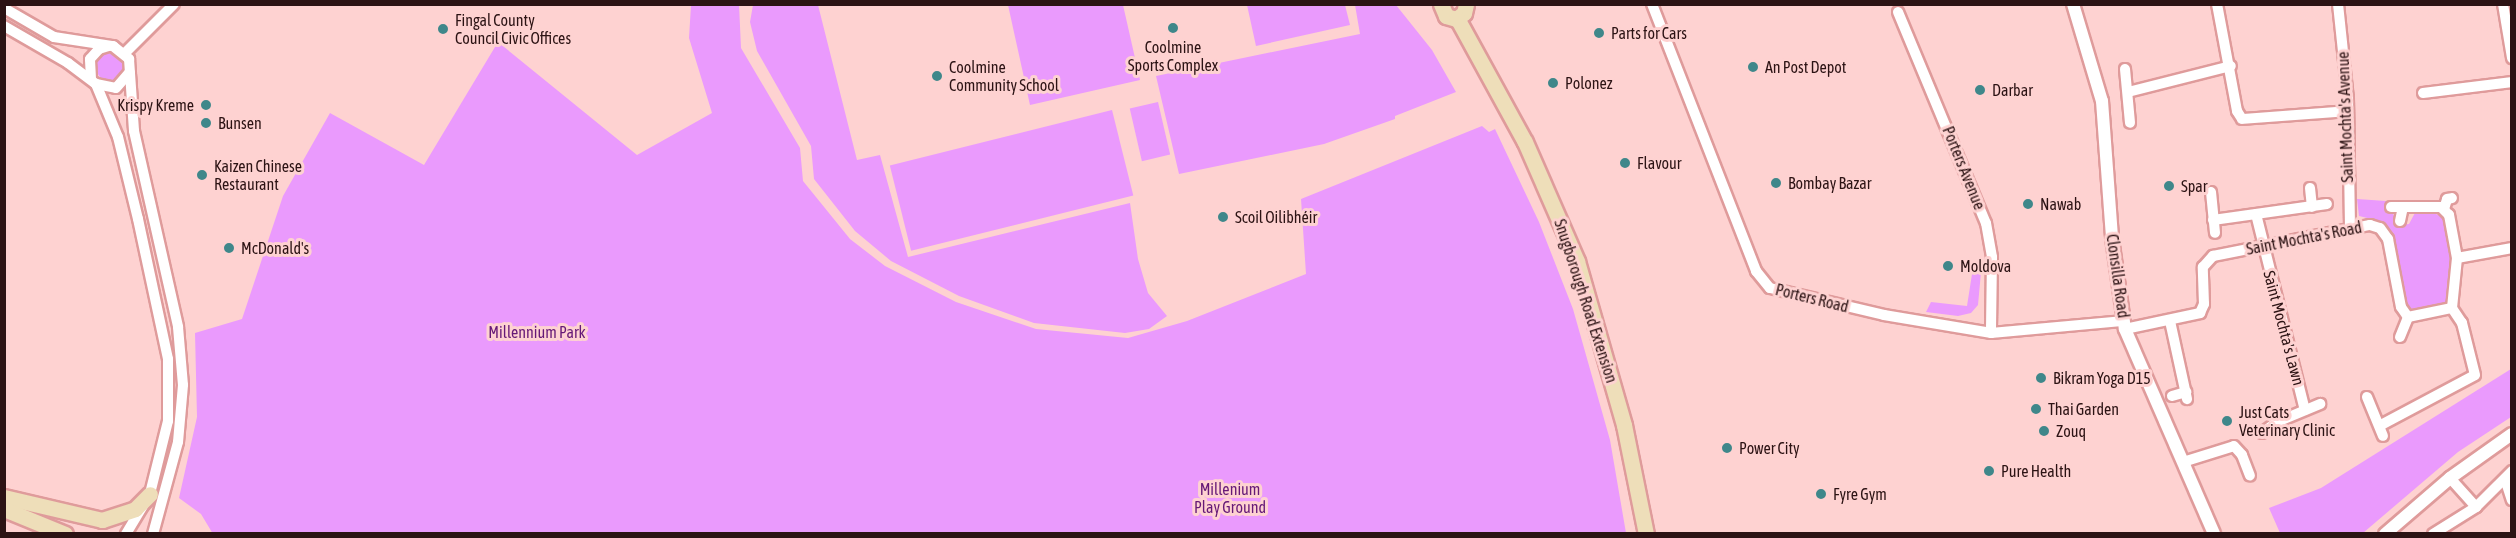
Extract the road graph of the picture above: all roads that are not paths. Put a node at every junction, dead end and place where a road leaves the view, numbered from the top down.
1 (174, 4) edge
2 (1441, 4) edge
3 (1466, 4) edge
4 (1652, 4) edge
5 (2073, 4) edge
6 (2338, 4) edge
7 (2503, 4) edge
8 (2217, 5) edge
9 (4, 8) edge
10 (1898, 12) dead end
11 (1457, 18) junction
12 (4, 26) edge
13 (113, 46) junction
14 (126, 53) junction
15 (2511, 58) edge
16 (131, 66) junction
17 (2231, 66) junction
18 (2125, 69) dead end
19 (2511, 82) edge
20 (96, 86) junction
21 (2128, 92) junction
22 (2423, 93) dead end
23 (2348, 111) junction
24 (2130, 123) dead end
25 (2310, 188) dead end
26 (2211, 192) dead end
27 (2452, 198) dead end
28 (2327, 204) dead end
29 (2312, 207) junction
30 (2444, 209) junction
31 (2256, 214) junction
32 (2213, 220) junction
33 (2400, 221) dead end
34 (2350, 229) junction
35 (2215, 233) dead end
36 (2262, 247) junction
37 (2511, 248) edge
38 (2457, 258) junction
39 (2452, 308) junction
40 (2408, 317) junction
41 (2170, 321) junction
42 (2125, 325) junction
43 (1991, 333) junction
44 (2400, 337) dead end
45 (2172, 396) dead end
46 (2367, 397) dead end
47 (2320, 405) dead end
48 (2305, 410) junction
49 (2262, 433) dead end
50 (2511, 434) edge
51 (2183, 462) junction
52 (2508, 475) edge
53 (2250, 476) dead end
54 (2450, 477) junction
55 (150, 494) junction
56 (4, 497) edge
57 (2511, 500) edge
58 (2476, 507) junction
59 (4, 510) edge
60 (2451, 529) edge
61 (39, 534) edge
62 (65, 534) edge
63 (126, 534) edge
64 (153, 534) edge
65 (1646, 534) edge
66 (2214, 534) edge
67 (2385, 534) edge
68 (2433, 534) edge

1 - 14 street
2 - 11 main road
3 - 11 main road
4 - 43 street, Porters Road
5 - 42 street, Clonsilla Road
6 - 23 street, Saint Mochta's Avenue
7 - 15 street
8 - 17 street
9 - 13 street
10 - 43 street, Porters Avenue
11 - 65 main road, Snugborough Road Extension
12 - 20 street
13 - 14 street
13 - 20 street
14 - 16 street
16 - 20 street
16 - 64 street
17 - 21 street
17 - 23 street
18 - 21 street
19 - 22 street
20 - 55 street
21 - 24 street
23 - 34 street, Saint Mochta's Avenue
25 - 29 street
26 - 32 street
27 - 30 street
28 - 29 street
29 - 31 street
30 - 33 street
30 - 38 street
31 - 32 street
31 - 36 street, Saint Mochta's Lawn
32 - 35 street
34 - 36 street, Saint Mochta's Road
34 - 40 street, Saint Mochta's Road
36 - 41 street, Saint Mochta's Road
36 - 48 street, Saint Mochta's Lawn
37 - 38 street
38 - 39 street
39 - 40 street
39 - 46 street
40 - 44 street
41 - 42 street, Saint Mochta's Road
41 - 45 street
42 - 43 street, Porters Road
42 - 51 street, Clonsilla Road
47 - 48 street, Saint Mochta's Lawn
48 - 49 street, Saint Mochta's Lawn
50 - 54 street
51 - 53 street
51 - 66 street, Clonsilla Road
52 - 57 street
52 - 58 street
54 - 58 street
54 - 67 street
55 - 56 main road
55 - 63 street
58 - 60 street
59 - 61 main road
59 - 62 main road
60 - 68 street

